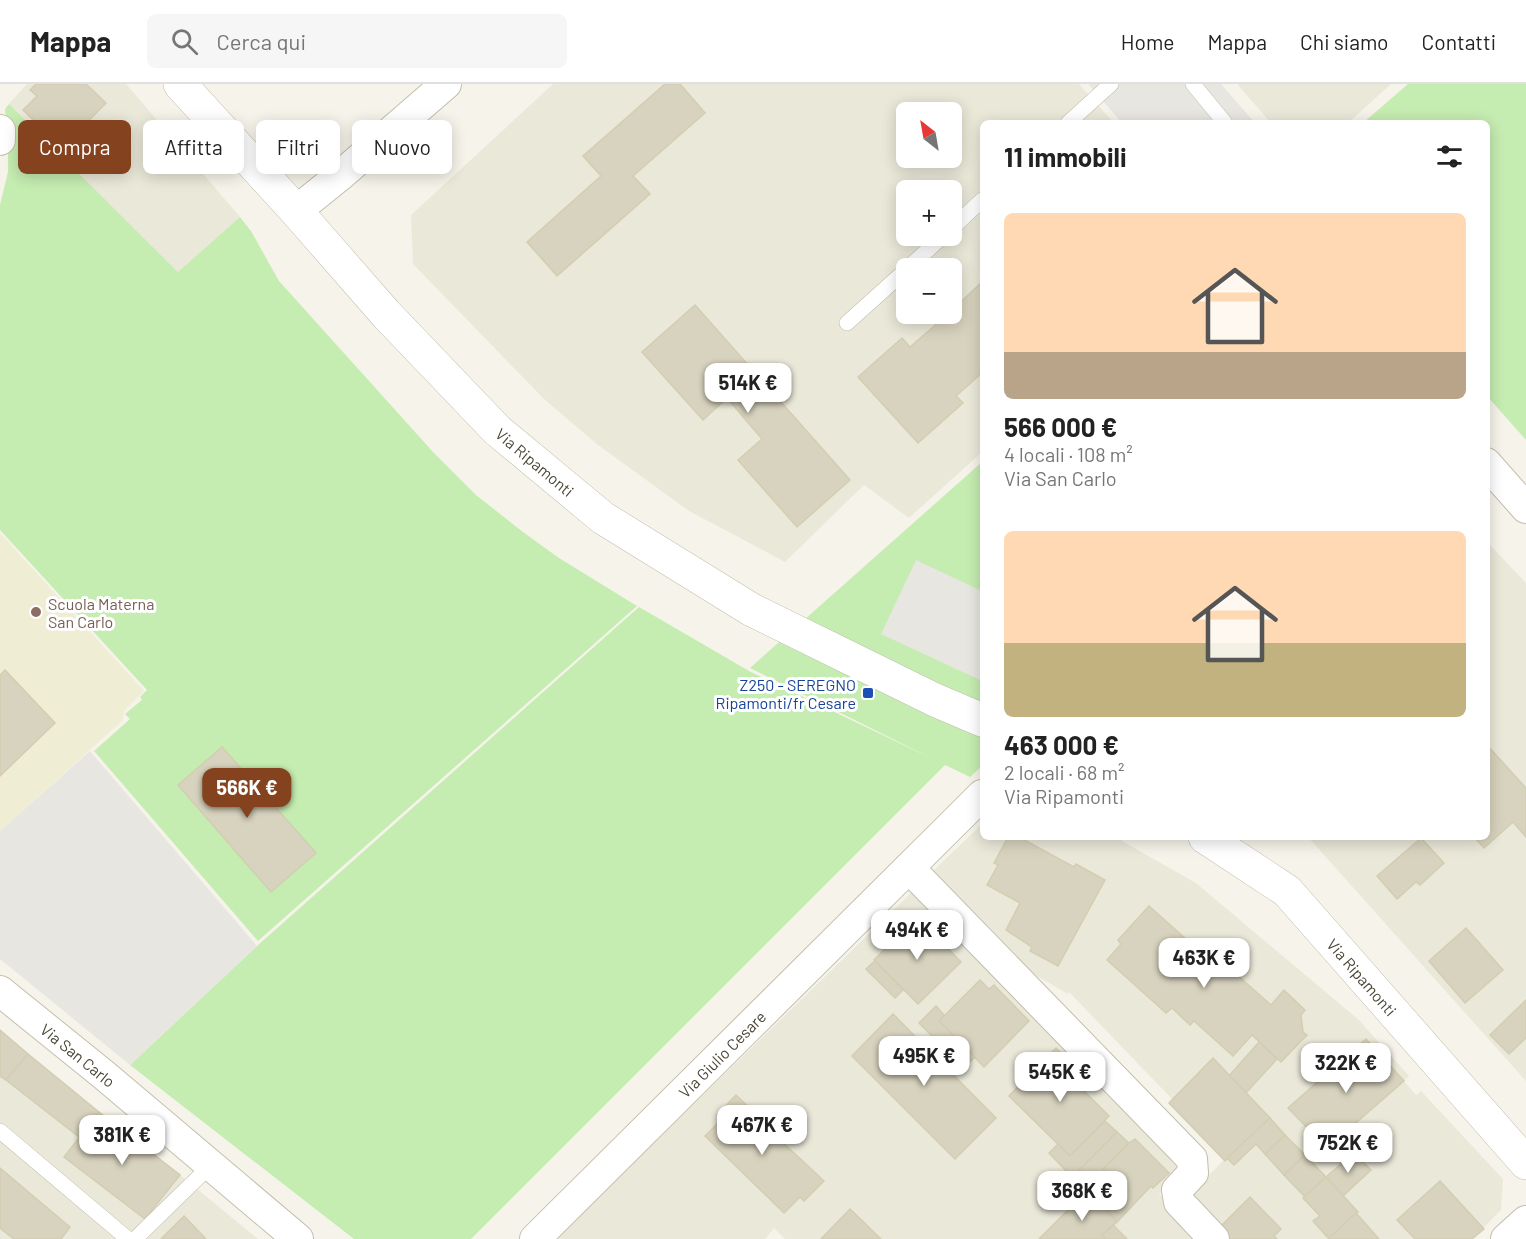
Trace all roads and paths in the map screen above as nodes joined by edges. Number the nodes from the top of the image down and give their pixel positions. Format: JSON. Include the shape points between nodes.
{"nodes":[{"id":1,"x":180,"y":84,"type":"edge"},
{"id":2,"x":446,"y":84,"type":"edge"},
{"id":3,"x":1111,"y":84,"type":"edge"},
{"id":4,"x":1193,"y":84,"type":"edge"},
{"id":5,"x":1071,"y":120,"type":"edge"},
{"id":6,"x":1223,"y":120,"type":"edge"},
{"id":7,"x":0,"y":130,"type":"edge"},
{"id":8,"x":0,"y":140,"type":"edge"},
{"id":9,"x":980,"y":202,"type":"edge"},
{"id":10,"x":296,"y":211,"type":"junction"},
{"id":11,"x":962,"y":218,"type":"edge"},
{"id":12,"x":932,"y":246,"type":"edge"},
{"id":13,"x":919,"y":258,"type":"edge"},
{"id":14,"x":896,"y":279,"type":"edge"},
{"id":15,"x":847,"y":323,"type":"dead end"},
{"id":16,"x":1490,"y":468,"type":"edge"},
{"id":17,"x":1526,"y":508,"type":"edge"},
{"id":18,"x":980,"y":719,"type":"edge"},
{"id":19,"x":980,"y":797,"type":"edge"},
{"id":20,"x":1210,"y":840,"type":"edge"},
{"id":21,"x":909,"y":868,"type":"junction"},
{"id":22,"x":0,"y":991,"type":"edge"},
{"id":23,"x":0,"y":1131,"type":"edge"},
{"id":24,"x":1526,"y":1163,"type":"edge"},
{"id":25,"x":211,"y":1165,"type":"junction"},
{"id":26,"x":1526,"y":1221,"type":"edge"},
{"id":27,"x":128,"y":1239,"type":"edge"},
{"id":28,"x":135,"y":1239,"type":"edge"},
{"id":29,"x":298,"y":1239,"type":"edge"},
{"id":30,"x":534,"y":1239,"type":"edge"},
{"id":31,"x":1214,"y":1239,"type":"edge"},
{"id":32,"x":1506,"y":1239,"type":"edge"}],
"edges":[{"from":1,"to":10,"type":"street","name":"Via Ripamonti"},
{"from":2,"to":10,"type":"street"},
{"from":3,"to":5,"type":"lane"},
{"from":4,"to":6,"type":"lane"},
{"from":7,"to":8,"type":"street"},
{"from":9,"to":11,"type":"lane"},
{"from":10,"to":18,"type":"street","name":"Via Ripamonti","via":[[386,314],[497,430],[603,518],[752,610]]},
{"from":12,"to":13,"type":"lane"},
{"from":14,"to":15,"type":"lane"},
{"from":16,"to":17,"type":"street"},
{"from":19,"to":21,"type":"street","name":"Via Giulio Cesare"},
{"from":20,"to":24,"type":"street","name":"Via Ripamonti","via":[[1287,891]]},
{"from":21,"to":30,"type":"street","name":"Via Giulio Cesare"},
{"from":21,"to":31,"type":"street","via":[[1192,1159],[1193,1173],[1177,1190],[1179,1202]]},
{"from":22,"to":25,"type":"street","name":"Via San Carlo"},
{"from":23,"to":27,"type":"lane"},
{"from":25,"to":28,"type":"lane"},
{"from":25,"to":29,"type":"street","name":"Via San Carlo"},
{"from":26,"to":32,"type":"street"}]}
